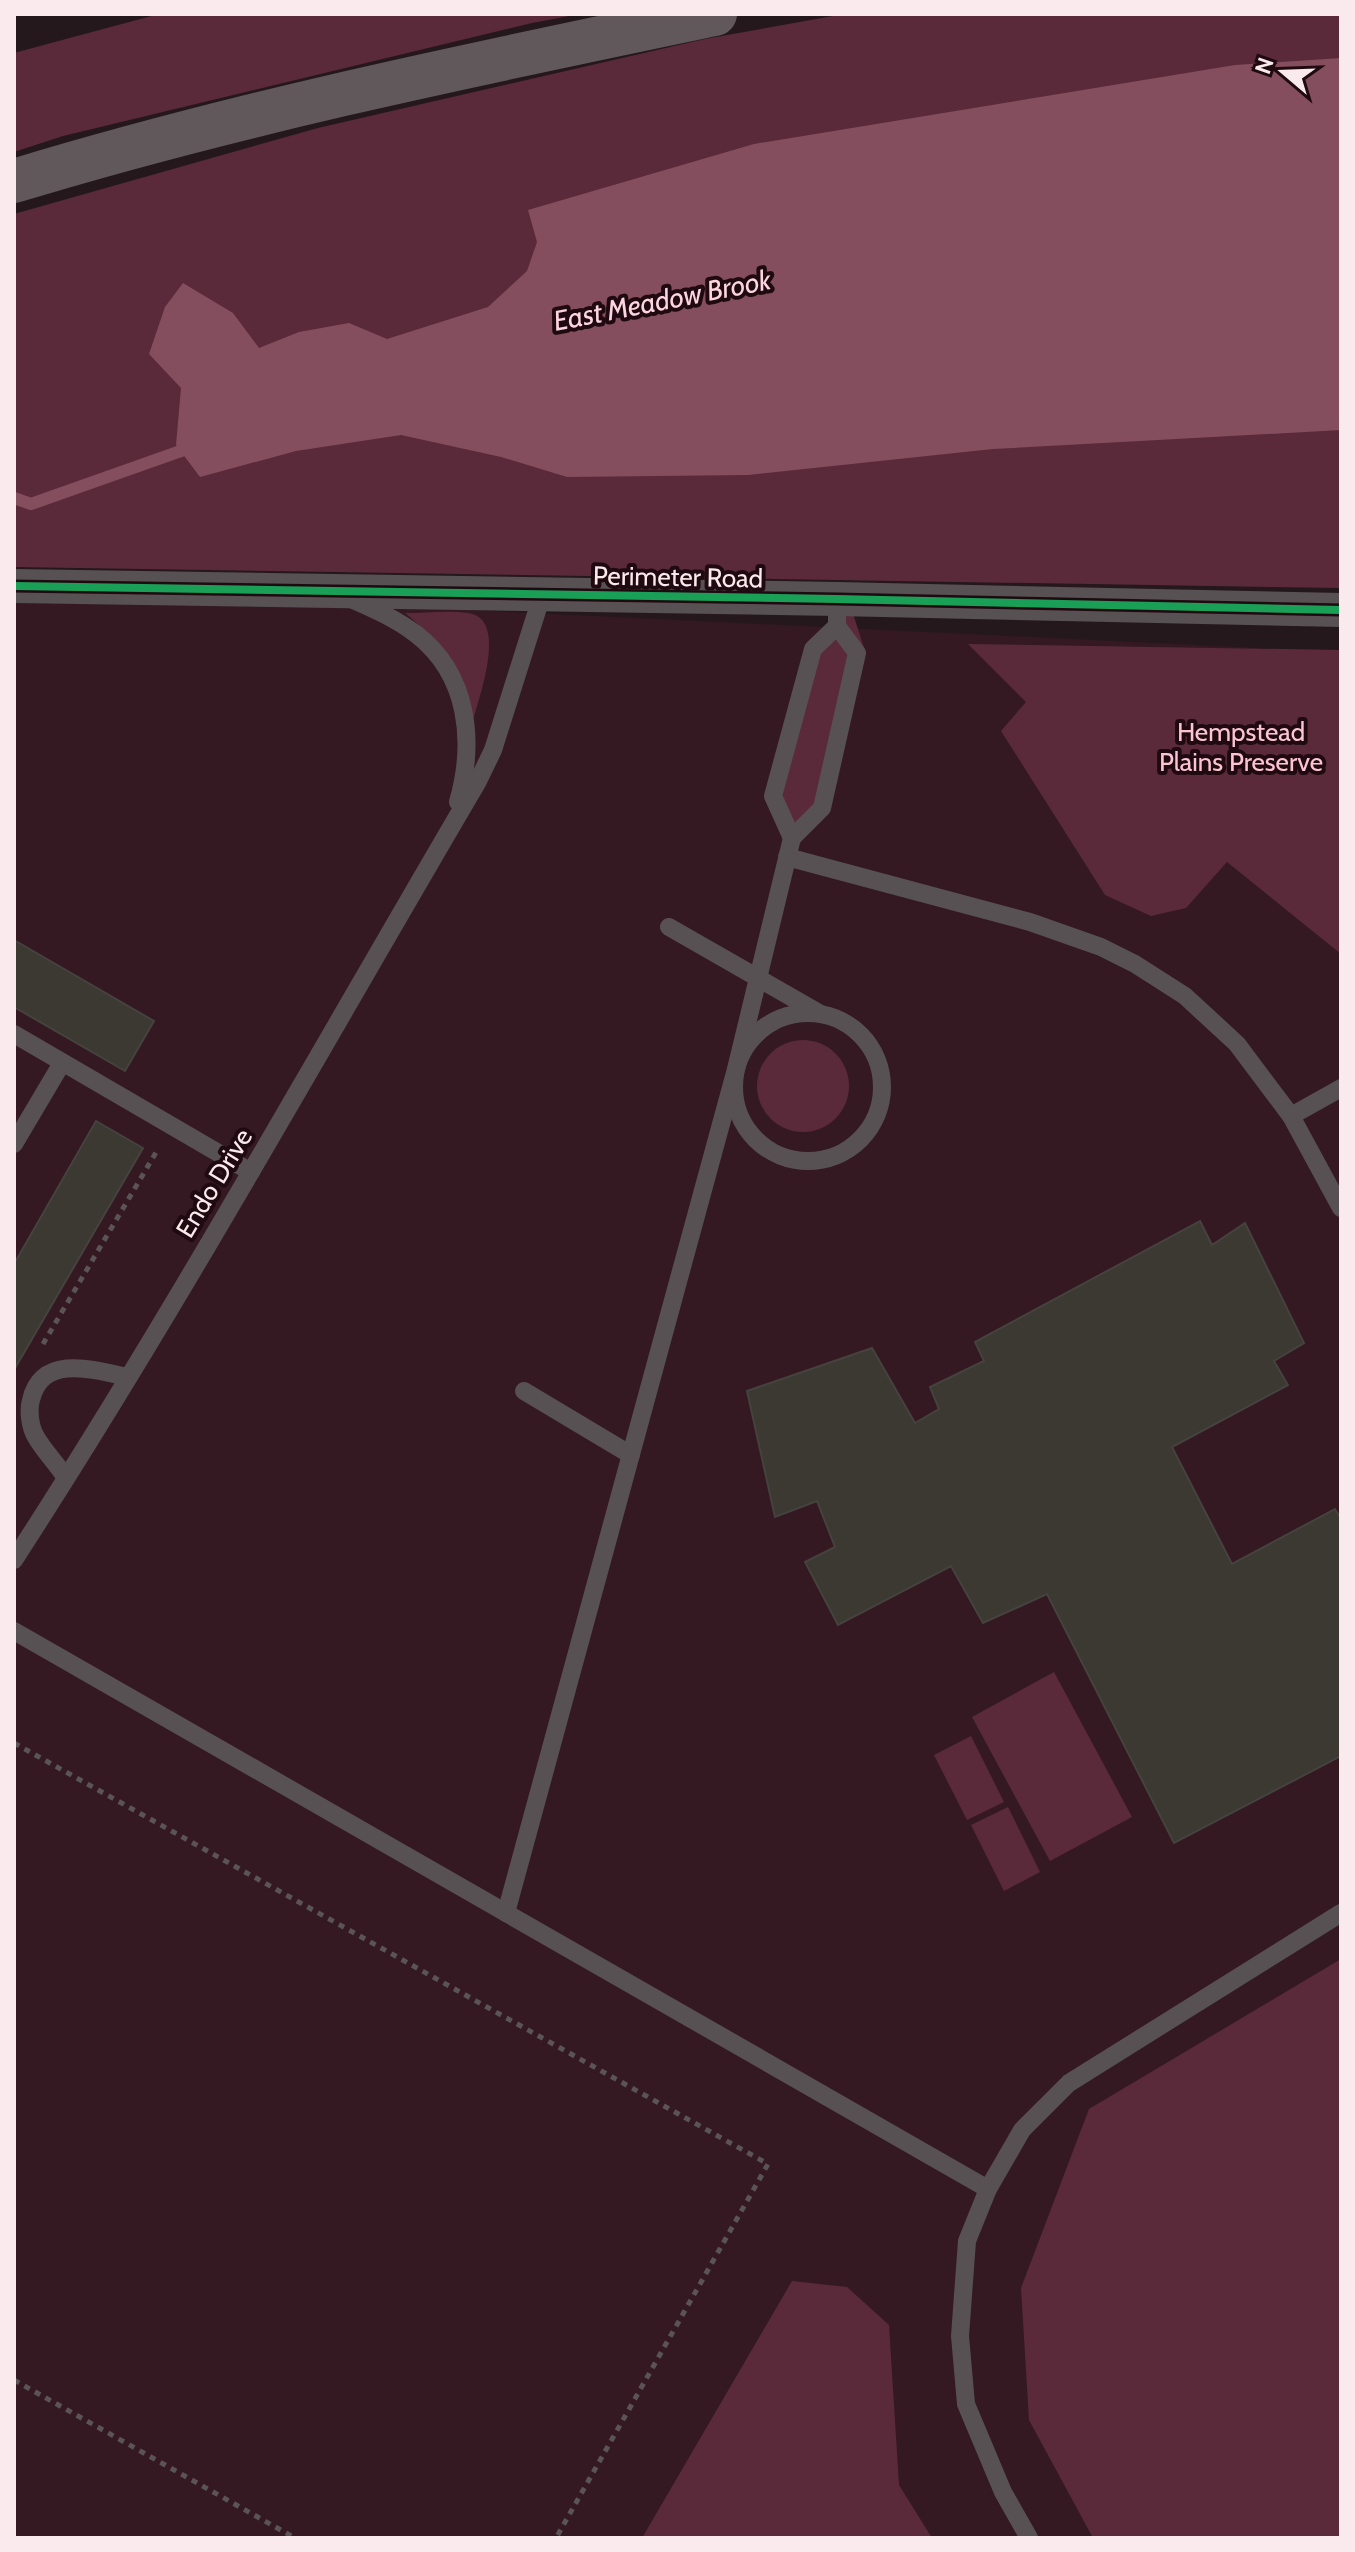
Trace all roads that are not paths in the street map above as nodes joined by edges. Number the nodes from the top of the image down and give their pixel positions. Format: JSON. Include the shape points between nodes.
{"nodes":[{"id":1,"x":715,"y":14,"type":"edge"},
{"id":2,"x":14,"y":181,"type":"edge"},
{"id":3,"x":14,"y":586,"type":"edge"},
{"id":4,"x":336,"y":592,"type":"junction"},
{"id":5,"x":542,"y":595,"type":"junction"},
{"id":6,"x":1341,"y":610,"type":"edge"},
{"id":7,"x":837,"y":613,"type":"junction"},
{"id":8,"x":451,"y":828,"type":"junction"},
{"id":9,"x":792,"y":838,"type":"junction"},
{"id":10,"x":787,"y":857,"type":"junction"},
{"id":11,"x":669,"y":927,"type":"dead end"},
{"id":12,"x":760,"y":978,"type":"junction"},
{"id":13,"x":822,"y":1014,"type":"junction"},
{"id":14,"x":14,"y":1034,"type":"edge"},
{"id":15,"x":62,"y":1063,"type":"junction"},
{"id":16,"x":736,"y":1069,"type":"junction"},
{"id":17,"x":1341,"y":1088,"type":"edge"},
{"id":18,"x":1291,"y":1116,"type":"junction"},
{"id":19,"x":14,"y":1144,"type":"edge"},
{"id":20,"x":251,"y":1172,"type":"junction"},
{"id":21,"x":1341,"y":1208,"type":"edge"},
{"id":22,"x":127,"y":1377,"type":"junction"},
{"id":23,"x":524,"y":1391,"type":"dead end"},
{"id":24,"x":631,"y":1455,"type":"junction"},
{"id":25,"x":66,"y":1478,"type":"junction"},
{"id":26,"x":14,"y":1560,"type":"edge"},
{"id":27,"x":14,"y":1631,"type":"edge"},
{"id":28,"x":506,"y":1913,"type":"junction"},
{"id":29,"x":1341,"y":1913,"type":"edge"},
{"id":30,"x":988,"y":2189,"type":"junction"},
{"id":31,"x":1029,"y":2538,"type":"edge"}],
"edges":[{"from":1,"to":2,"type":"highway","via":[[276,111]]},
{"from":3,"to":4,"type":"street","name":"Perimeter Road"},
{"from":4,"to":5,"type":"street","name":"Perimeter Road"},
{"from":4,"to":8,"type":"lane","name":"Endo Drive","via":[[418,636],[440,658],[454,684],[468,741]]},
{"from":5,"to":7,"type":"street","name":"Perimeter Road"},
{"from":5,"to":8,"type":"lane","name":"Endo Drive","via":[[493,750]]},
{"from":6,"to":7,"type":"street","name":"Perimeter Road"},
{"from":7,"to":9,"type":"lane","via":[[813,649],[773,796]]},
{"from":7,"to":9,"type":"lane","via":[[857,653],[822,808]]},
{"from":8,"to":20,"type":"lane","name":"Endo Drive"},
{"from":9,"to":10,"type":"lane"},
{"from":10,"to":12,"type":"lane"},
{"from":10,"to":18,"type":"lane","via":[[1030,922],[1135,964],[1185,996],[1237,1044]]},
{"from":11,"to":12,"type":"lane"},
{"from":12,"to":13,"type":"lane"},
{"from":12,"to":16,"type":"lane"},
{"from":13,"to":16,"type":"lane","via":[[785,1016],[762,1028],[745,1047]]},
{"from":13,"to":16,"type":"lane","via":[[856,1030],[872,1049],[881,1072],[882,1098],[874,1122],[858,1143],[813,1162],[766,1150],[738,1115],[733,1093]]},
{"from":14,"to":15,"type":"lane"},
{"from":15,"to":19,"type":"lane"},
{"from":15,"to":20,"type":"lane"},
{"from":16,"to":24,"type":"lane"},
{"from":17,"to":18,"type":"lane"},
{"from":18,"to":21,"type":"lane"},
{"from":20,"to":22,"type":"lane","name":"Endo Drive"},
{"from":22,"to":25,"type":"lane","name":"Endo Drive"},
{"from":22,"to":25,"type":"lane","via":[[86,1368],[53,1370],[34,1386],[29,1408],[34,1434]]},
{"from":23,"to":24,"type":"lane"},
{"from":24,"to":28,"type":"lane"},
{"from":25,"to":26,"type":"lane","name":"Endo Drive"},
{"from":27,"to":28,"type":"lane"},
{"from":28,"to":30,"type":"lane"},
{"from":29,"to":30,"type":"lane","via":[[1069,2083],[1022,2130]]},
{"from":30,"to":31,"type":"lane","via":[[967,2241],[960,2336],[966,2404]]}]}
